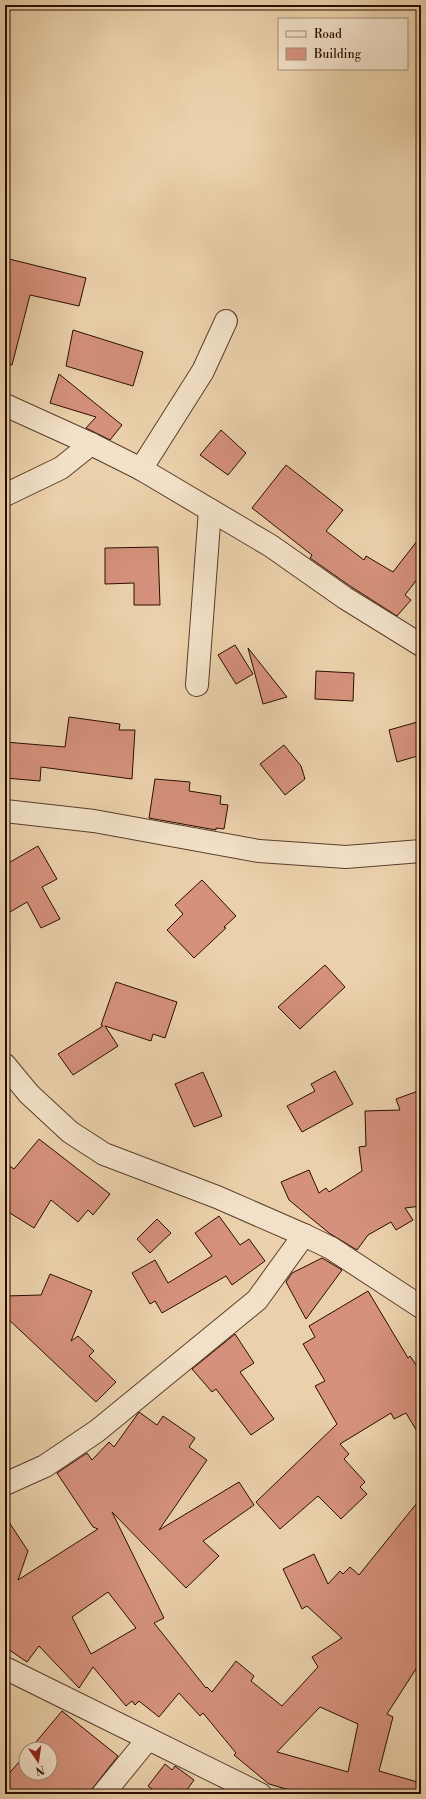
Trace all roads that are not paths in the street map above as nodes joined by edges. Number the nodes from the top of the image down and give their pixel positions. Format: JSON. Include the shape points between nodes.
{"nodes":[{"id":1,"x":226,"y":321,"type":"dead end"},
{"id":2,"x":5,"y":405,"type":"edge"},
{"id":3,"x":90,"y":444,"type":"junction"},
{"id":4,"x":140,"y":469,"type":"junction"},
{"id":5,"x":5,"y":495,"type":"edge"},
{"id":6,"x":210,"y":510,"type":"junction"},
{"id":7,"x":421,"y":645,"type":"edge"},
{"id":8,"x":197,"y":685,"type":"dead end"},
{"id":9,"x":5,"y":811,"type":"edge"},
{"id":10,"x":421,"y":851,"type":"edge"},
{"id":11,"x":5,"y":1065,"type":"edge"},
{"id":12,"x":304,"y":1235,"type":"junction"},
{"id":13,"x":421,"y":1307,"type":"edge"},
{"id":14,"x":5,"y":1484,"type":"edge"},
{"id":15,"x":5,"y":1668,"type":"edge"},
{"id":16,"x":148,"y":1739,"type":"junction"},
{"id":17,"x":103,"y":1794,"type":"edge"},
{"id":18,"x":260,"y":1794,"type":"edge"}],
"edges":[{"from":1,"to":4,"type":"street","via":[[203,371]]},
{"from":2,"to":3,"type":"street"},
{"from":3,"to":4,"type":"street"},
{"from":3,"to":5,"type":"street","via":[[61,468]]},
{"from":4,"to":6,"type":"street"},
{"from":6,"to":7,"type":"street","via":[[271,546],[345,598]]},
{"from":6,"to":8,"type":"street"},
{"from":9,"to":10,"type":"street","via":[[94,821],[258,851],[346,857]]},
{"from":11,"to":12,"type":"street","via":[[29,1094],[70,1132],[104,1154],[217,1197]]},
{"from":12,"to":13,"type":"street","via":[[331,1248]]},
{"from":12,"to":14,"type":"street","via":[[257,1300],[97,1431],[45,1466]]},
{"from":15,"to":16,"type":"street"},
{"from":16,"to":17,"type":"street"},
{"from":16,"to":18,"type":"street"}]}
